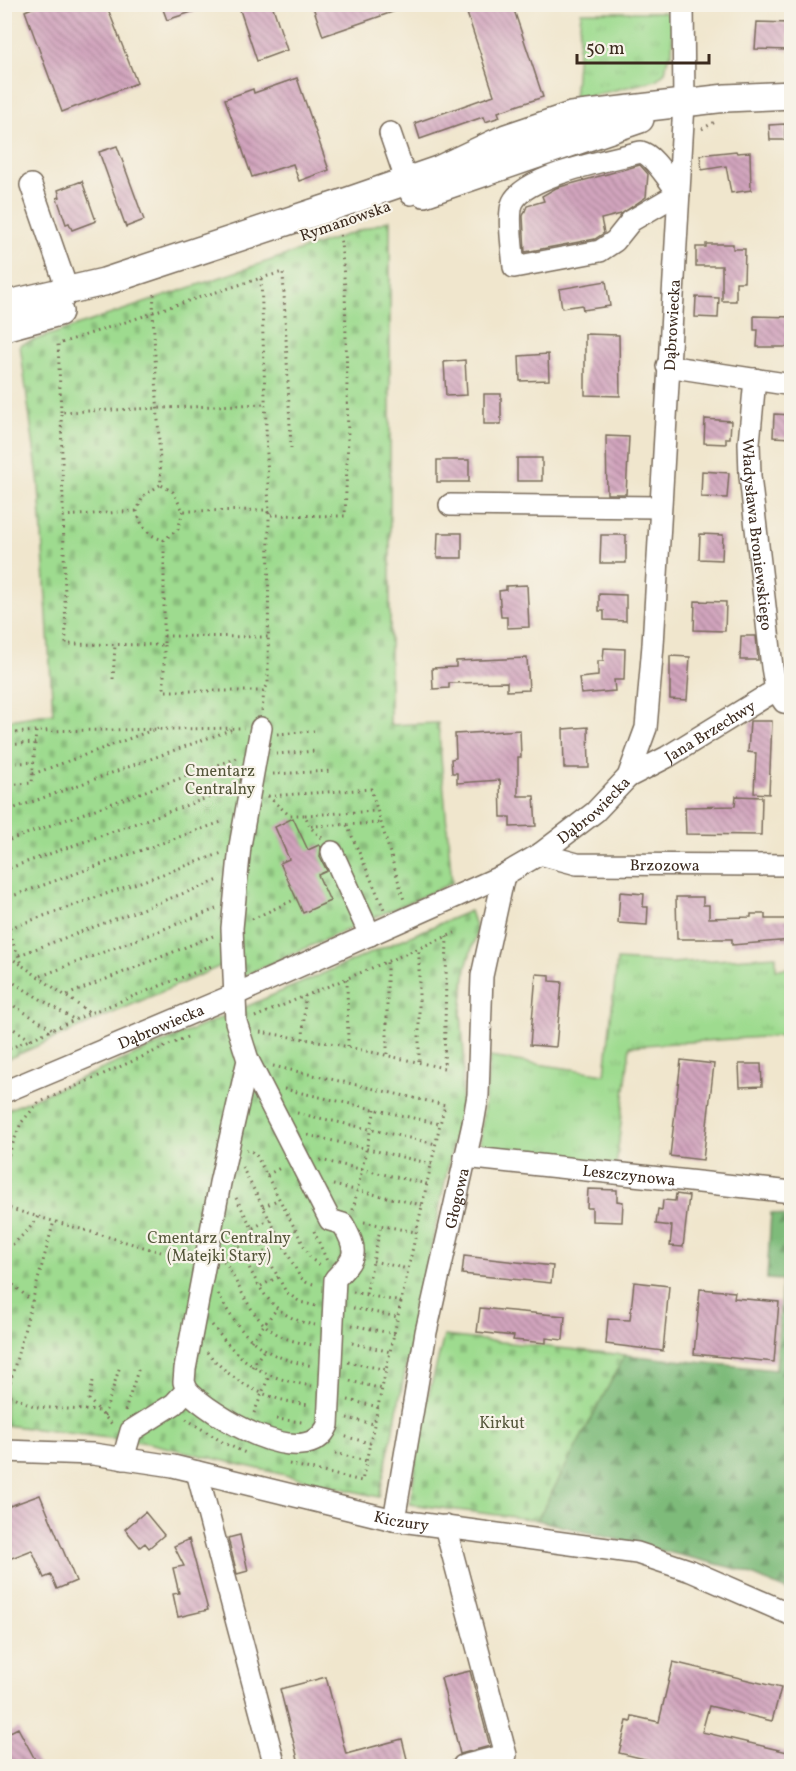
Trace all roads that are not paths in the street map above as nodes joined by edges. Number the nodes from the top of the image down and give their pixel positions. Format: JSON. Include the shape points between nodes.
{"nodes":[{"id":1,"x":683,"y":4,"type":"edge"},
{"id":2,"x":792,"y":95,"type":"edge"},
{"id":3,"x":684,"y":104,"type":"junction"},
{"id":4,"x":390,"y":133,"type":"dead end"},
{"id":5,"x":31,"y":185,"type":"dead end"},
{"id":6,"x":410,"y":189,"type":"junction"},
{"id":7,"x":679,"y":193,"type":"junction"},
{"id":8,"x":68,"y":292,"type":"junction"},
{"id":9,"x":4,"y":306,"type":"edge"},
{"id":10,"x":43,"y":316,"type":"junction"},
{"id":11,"x":4,"y":327,"type":"edge"},
{"id":12,"x":667,"y":366,"type":"junction"},
{"id":13,"x":755,"y":379,"type":"junction"},
{"id":14,"x":792,"y":385,"type":"edge"},
{"id":15,"x":450,"y":505,"type":"dead end"},
{"id":16,"x":660,"y":507,"type":"junction"},
{"id":17,"x":786,"y":691,"type":"edge"},
{"id":18,"x":256,"y":770,"type":"road end"},
{"id":19,"x":628,"y":777,"type":"junction"},
{"id":20,"x":332,"y":852,"type":"road end"},
{"id":21,"x":540,"y":854,"type":"junction"},
{"id":22,"x":792,"y":865,"type":"edge"},
{"id":23,"x":504,"y":875,"type":"junction"},
{"id":24,"x":370,"y":935,"type":"junction"},
{"id":25,"x":234,"y":995,"type":"junction"},
{"id":26,"x":248,"y":1060,"type":"junction"},
{"id":27,"x":4,"y":1092,"type":"edge"},
{"id":28,"x":465,"y":1157,"type":"junction"},
{"id":29,"x":792,"y":1192,"type":"edge"},
{"id":30,"x":187,"y":1390,"type":"junction"},
{"id":31,"x":4,"y":1451,"type":"edge"},
{"id":32,"x":123,"y":1459,"type":"junction"},
{"id":33,"x":197,"y":1472,"type":"junction"},
{"id":34,"x":394,"y":1520,"type":"junction"},
{"id":35,"x":445,"y":1526,"type":"junction"},
{"id":36,"x":792,"y":1615,"type":"edge"},
{"id":37,"x":274,"y":1767,"type":"edge"},
{"id":38,"x":463,"y":1767,"type":"edge"}],
"edges":[{"from":1,"to":3,"type":"street","name":"Dąbrowiecka"},
{"from":2,"to":3,"type":"main road","name":"Rymanowska"},
{"from":3,"to":6,"type":"main road","name":"Rymanowska","via":[[571,116],[506,138]]},
{"from":3,"to":7,"type":"street","name":"Dąbrowiecka"},
{"from":4,"to":6,"type":"street"},
{"from":5,"to":8,"type":"street"},
{"from":6,"to":8,"type":"main road","name":"Rymanowska"},
{"from":6,"to":10,"type":"main road","name":"Rymanowska","via":[[173,277]]},
{"from":7,"to":7,"type":"street","via":[[631,221],[615,241],[600,251],[514,267],[513,202],[552,176],[641,152],[652,156]]},
{"from":7,"to":12,"type":"street","name":"Dąbrowiecka"},
{"from":8,"to":9,"type":"main road","name":"Rymanowska"},
{"from":8,"to":10,"type":"street"},
{"from":10,"to":11,"type":"main road","name":"Rymanowska"},
{"from":12,"to":13,"type":"street"},
{"from":12,"to":16,"type":"street","name":"Dąbrowiecka"},
{"from":13,"to":14,"type":"street"},
{"from":13,"to":17,"type":"street","name":"Władysława Broniewskiego","via":[[750,476]]},
{"from":15,"to":16,"type":"street"},
{"from":16,"to":19,"type":"street","name":"Dąbrowiecka","via":[[646,728]]},
{"from":17,"to":19,"type":"street","name":"Jana Brzechwy"},
{"from":18,"to":25,"type":"street","via":[[237,873],[232,928]]},
{"from":19,"to":21,"type":"street","name":"Dąbrowiecka","via":[[595,812]]},
{"from":20,"to":24,"type":"street"},
{"from":21,"to":22,"type":"street","name":"Brzozowa","via":[[577,864]]},
{"from":21,"to":23,"type":"street","name":"Dąbrowiecka"},
{"from":23,"to":24,"type":"street","name":"Dąbrowiecka"},
{"from":23,"to":28,"type":"street","name":"Głogowa","via":[[482,976],[478,1095]]},
{"from":24,"to":25,"type":"street","name":"Dąbrowiecka"},
{"from":25,"to":26,"type":"street","via":[[237,1027]]},
{"from":25,"to":27,"type":"street","name":"Dąbrowiecka"},
{"from":26,"to":30,"type":"street","via":[[189,1347],[184,1382]]},
{"from":26,"to":30,"type":"street","via":[[330,1220],[347,1221],[353,1257],[335,1279],[330,1363],[314,1440],[298,1443],[250,1422],[208,1411]]},
{"from":28,"to":29,"type":"street","name":"Leszczynowa"},
{"from":28,"to":34,"type":"street","name":"Głogowa","via":[[426,1332]]},
{"from":30,"to":32,"type":"street","via":[[174,1404],[126,1430]]},
{"from":31,"to":32,"type":"street","name":"Kiczury"},
{"from":32,"to":33,"type":"street","name":"Kiczury"},
{"from":33,"to":34,"type":"street","name":"Kiczury"},
{"from":33,"to":37,"type":"street"},
{"from":34,"to":35,"type":"street","name":"Kiczury"},
{"from":35,"to":36,"type":"street","name":"Kiczury","via":[[637,1553],[691,1571]]},
{"from":35,"to":38,"type":"street","via":[[506,1755]]}]}
